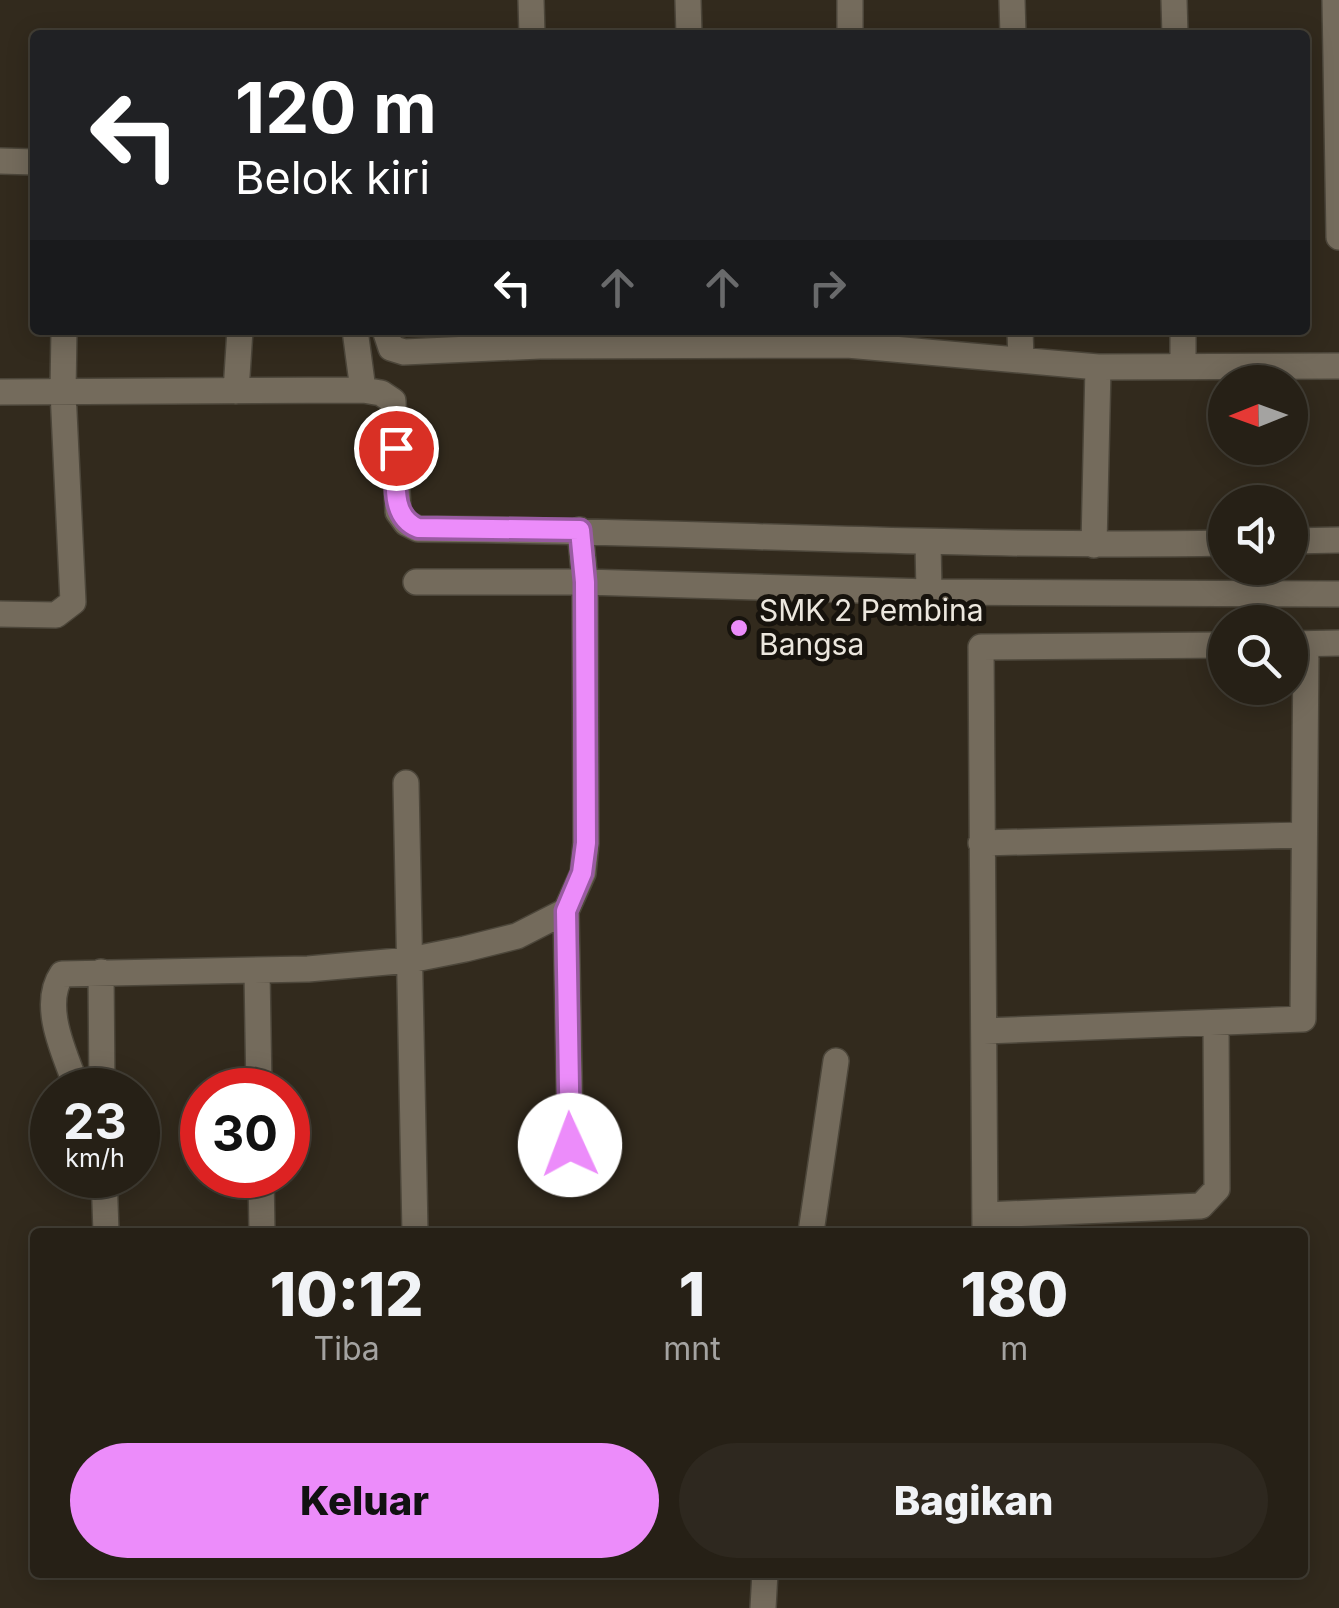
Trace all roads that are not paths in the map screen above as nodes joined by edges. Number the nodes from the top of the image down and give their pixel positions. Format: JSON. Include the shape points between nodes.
{"nodes":[{"id":1,"x":531,"y":0,"type":"edge"},
{"id":2,"x":688,"y":0,"type":"edge"},
{"id":3,"x":850,"y":0,"type":"edge"},
{"id":4,"x":1012,"y":0,"type":"edge"},
{"id":5,"x":1174,"y":0,"type":"edge"},
{"id":6,"x":1335,"y":0,"type":"edge"},
{"id":7,"x":532,"y":30,"type":"edge"},
{"id":8,"x":689,"y":30,"type":"edge"},
{"id":9,"x":850,"y":30,"type":"edge"},
{"id":10,"x":1013,"y":30,"type":"edge"},
{"id":11,"x":1175,"y":30,"type":"edge"},
{"id":12,"x":0,"y":161,"type":"edge"},
{"id":13,"x":30,"y":162,"type":"edge"},
{"id":14,"x":1339,"y":237,"type":"edge"},
{"id":15,"x":64,"y":335,"type":"edge"},
{"id":16,"x":240,"y":335,"type":"edge"},
{"id":17,"x":355,"y":335,"type":"edge"},
{"id":18,"x":387,"y":335,"type":"edge"},
{"id":19,"x":1020,"y":335,"type":"edge"},
{"id":20,"x":1182,"y":335,"type":"edge"},
{"id":21,"x":847,"y":337,"type":"edge"},
{"id":22,"x":539,"y":338,"type":"edge"},
{"id":23,"x":699,"y":338,"type":"edge"},
{"id":24,"x":1021,"y":360,"type":"junction"},
{"id":25,"x":1184,"y":366,"type":"junction"},
{"id":26,"x":1339,"y":366,"type":"edge"},
{"id":27,"x":1098,"y":367,"type":"junction"},
{"id":28,"x":363,"y":390,"type":"junction"},
{"id":29,"x":236,"y":391,"type":"junction"},
{"id":30,"x":0,"y":392,"type":"edge"},
{"id":31,"x":63,"y":392,"type":"junction"},
{"id":32,"x":580,"y":530,"type":"junction"},
{"id":33,"x":1339,"y":540,"type":"edge"},
{"id":34,"x":1308,"y":541,"type":"edge"},
{"id":35,"x":1208,"y":542,"type":"edge"},
{"id":36,"x":928,"y":543,"type":"junction"},
{"id":37,"x":1094,"y":545,"type":"junction"},
{"id":38,"x":416,"y":582,"type":"dead end"},
{"id":39,"x":585,"y":582,"type":"junction"},
{"id":40,"x":929,"y":592,"type":"junction"},
{"id":41,"x":1339,"y":594,"type":"edge"},
{"id":42,"x":0,"y":614,"type":"edge"},
{"id":43,"x":1208,"y":644,"type":"edge"},
{"id":44,"x":1308,"y":644,"type":"edge"},
{"id":45,"x":1339,"y":644,"type":"edge"},
{"id":46,"x":1300,"y":705,"type":"edge"},
{"id":47,"x":406,"y":783,"type":"dead end"},
{"id":48,"x":1303,"y":834,"type":"junction"},
{"id":49,"x":982,"y":843,"type":"junction"},
{"id":50,"x":566,"y":911,"type":"junction"},
{"id":51,"x":410,"y":960,"type":"junction"},
{"id":52,"x":101,"y":972,"type":"junction"},
{"id":53,"x":257,"y":972,"type":"junction"},
{"id":54,"x":1216,"y":1023,"type":"junction"},
{"id":55,"x":984,"y":1031,"type":"junction"},
{"id":56,"x":836,"y":1061,"type":"dead end"},
{"id":57,"x":70,"y":1068,"type":"edge"},
{"id":58,"x":102,"y":1068,"type":"edge"},
{"id":59,"x":259,"y":1068,"type":"edge"},
{"id":60,"x":571,"y":1179,"type":"dead end"},
{"id":61,"x":105,"y":1198,"type":"edge"},
{"id":62,"x":261,"y":1198,"type":"edge"},
{"id":63,"x":985,"y":1224,"type":"edge"},
{"id":64,"x":106,"y":1228,"type":"edge"},
{"id":65,"x":262,"y":1228,"type":"edge"},
{"id":66,"x":414,"y":1228,"type":"edge"},
{"id":67,"x":812,"y":1228,"type":"edge"},
{"id":68,"x":766,"y":1578,"type":"edge"},
{"id":69,"x":763,"y":1608,"type":"edge"}],
"edges":[{"from":1,"to":7,"type":"street"},
{"from":2,"to":8,"type":"street"},
{"from":3,"to":9,"type":"street"},
{"from":4,"to":10,"type":"street"},
{"from":5,"to":11,"type":"street"},
{"from":6,"to":14,"type":"street"},
{"from":12,"to":13,"type":"street"},
{"from":15,"to":31,"type":"street"},
{"from":16,"to":29,"type":"street"},
{"from":17,"to":28,"type":"street"},
{"from":18,"to":22,"type":"street","via":[[392,348],[404,352]]},
{"from":19,"to":24,"type":"street"},
{"from":20,"to":25,"type":"street"},
{"from":21,"to":23,"type":"street"},
{"from":21,"to":24,"type":"street"},
{"from":22,"to":23,"type":"street"},
{"from":24,"to":27,"type":"street"},
{"from":25,"to":26,"type":"street"},
{"from":25,"to":27,"type":"street"},
{"from":27,"to":37,"type":"street"},
{"from":28,"to":29,"type":"street"},
{"from":28,"to":32,"type":"street","via":[[393,401],[398,512],[406,523]]},
{"from":29,"to":31,"type":"street"},
{"from":30,"to":31,"type":"street"},
{"from":31,"to":42,"type":"street","via":[[73,602],[56,614]]},
{"from":32,"to":36,"type":"street"},
{"from":32,"to":39,"type":"street"},
{"from":33,"to":34,"type":"street"},
{"from":35,"to":37,"type":"street"},
{"from":36,"to":37,"type":"street"},
{"from":36,"to":40,"type":"street"},
{"from":38,"to":39,"type":"street"},
{"from":39,"to":40,"type":"street"},
{"from":39,"to":50,"type":"street","via":[[586,843]]},
{"from":40,"to":41,"type":"street"},
{"from":43,"to":49,"type":"street","via":[[982,647]]},
{"from":44,"to":45,"type":"street"},
{"from":46,"to":48,"type":"street"},
{"from":47,"to":51,"type":"street"},
{"from":48,"to":49,"type":"street"},
{"from":48,"to":54,"type":"street","via":[[1303,1019]]},
{"from":49,"to":55,"type":"street"},
{"from":50,"to":51,"type":"street","via":[[517,936]]},
{"from":50,"to":60,"type":"street"},
{"from":51,"to":53,"type":"street"},
{"from":51,"to":66,"type":"street"},
{"from":52,"to":53,"type":"street"},
{"from":52,"to":57,"type":"street","via":[[62,974],[54,986],[58,1035]]},
{"from":52,"to":58,"type":"street"},
{"from":53,"to":59,"type":"street"},
{"from":54,"to":55,"type":"street"},
{"from":54,"to":63,"type":"street","via":[[1216,1188],[1201,1206]]},
{"from":55,"to":63,"type":"street"},
{"from":56,"to":67,"type":"street"},
{"from":61,"to":64,"type":"street"},
{"from":62,"to":65,"type":"street"},
{"from":68,"to":69,"type":"street"}]}
